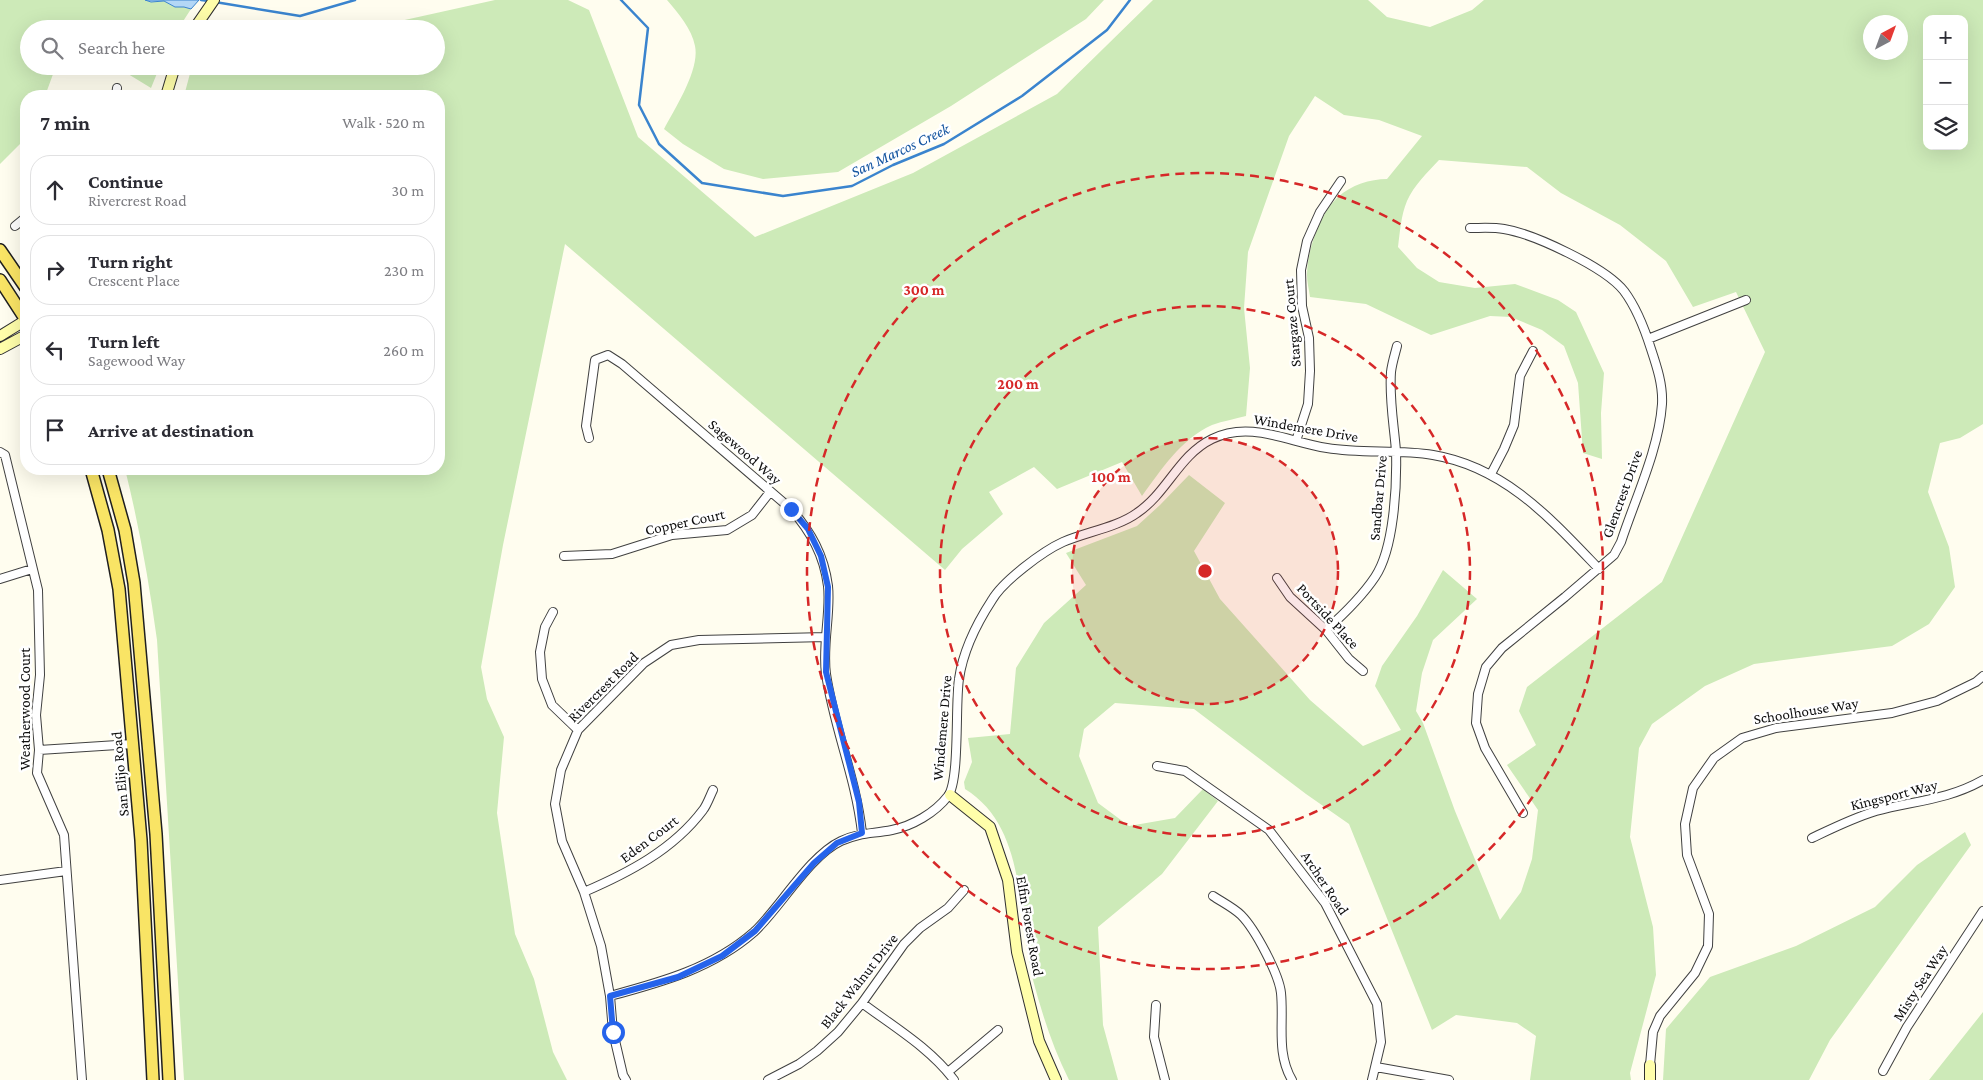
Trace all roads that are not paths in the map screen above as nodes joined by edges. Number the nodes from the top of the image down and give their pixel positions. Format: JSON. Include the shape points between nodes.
{"nodes":[{"id":1,"x":214,"y":0,"type":"edge"},
{"id":2,"x":200,"y":20,"type":"edge"},
{"id":3,"x":172,"y":75,"type":"edge"},
{"id":4,"x":168,"y":90,"type":"edge"},
{"id":5,"x":1341,"y":181,"type":"dead end"},
{"id":6,"x":20,"y":222,"type":"edge"},
{"id":7,"x":15,"y":226,"type":"dead end"},
{"id":8,"x":1470,"y":228,"type":"dead end"},
{"id":9,"x":0,"y":250,"type":"edge"},
{"id":10,"x":20,"y":279,"type":"edge"},
{"id":11,"x":0,"y":280,"type":"edge"},
{"id":12,"x":1746,"y":300,"type":"dead end"},
{"id":13,"x":20,"y":311,"type":"edge"},
{"id":14,"x":20,"y":324,"type":"edge"},
{"id":15,"x":0,"y":336,"type":"edge"},
{"id":16,"x":20,"y":338,"type":"edge"},
{"id":17,"x":1648,"y":339,"type":"junction"},
{"id":18,"x":1397,"y":346,"type":"dead end"},
{"id":19,"x":0,"y":349,"type":"edge"},
{"id":20,"x":1533,"y":351,"type":"dead end"},
{"id":21,"x":589,"y":438,"type":"dead end"},
{"id":22,"x":1296,"y":441,"type":"junction"},
{"id":23,"x":1396,"y":453,"type":"junction"},
{"id":24,"x":3,"y":454,"type":"edge"},
{"id":25,"x":1491,"y":474,"type":"junction"},
{"id":26,"x":94,"y":475,"type":"edge"},
{"id":27,"x":110,"y":475,"type":"edge"},
{"id":28,"x":770,"y":492,"type":"junction"},
{"id":29,"x":564,"y":556,"type":"dead end"},
{"id":30,"x":32,"y":568,"type":"junction"},
{"id":31,"x":1599,"y":569,"type":"junction"},
{"id":32,"x":1277,"y":578,"type":"dead end"},
{"id":33,"x":0,"y":579,"type":"edge"},
{"id":34,"x":553,"y":612,"type":"dead end"},
{"id":35,"x":1326,"y":630,"type":"junction"},
{"id":36,"x":826,"y":637,"type":"junction"},
{"id":37,"x":1363,"y":670,"type":"dead end"},
{"id":38,"x":1983,"y":676,"type":"edge"},
{"id":39,"x":578,"y":730,"type":"junction"},
{"id":40,"x":132,"y":744,"type":"junction"},
{"id":41,"x":39,"y":750,"type":"junction"},
{"id":42,"x":1156,"y":766,"type":"dead end"},
{"id":43,"x":1983,"y":780,"type":"edge"},
{"id":44,"x":713,"y":790,"type":"dead end"},
{"id":45,"x":950,"y":795,"type":"junction"},
{"id":46,"x":1523,"y":813,"type":"dead end"},
{"id":47,"x":862,"y":833,"type":"junction"},
{"id":48,"x":1812,"y":838,"type":"dead end"},
{"id":49,"x":66,"y":871,"type":"junction"},
{"id":50,"x":0,"y":880,"type":"edge"},
{"id":51,"x":964,"y":890,"type":"dead end"},
{"id":52,"x":584,"y":892,"type":"junction"},
{"id":53,"x":1212,"y":896,"type":"dead end"},
{"id":54,"x":1983,"y":911,"type":"edge"},
{"id":55,"x":610,"y":996,"type":"junction"},
{"id":56,"x":862,"y":1003,"type":"junction"},
{"id":57,"x":1156,"y":1005,"type":"dead end"},
{"id":58,"x":998,"y":1030,"type":"dead end"},
{"id":59,"x":1650,"y":1065,"type":"joint"},
{"id":60,"x":1376,"y":1067,"type":"junction"},
{"id":61,"x":1883,"y":1071,"type":"dead end"},
{"id":62,"x":948,"y":1072,"type":"junction"},
{"id":63,"x":82,"y":1080,"type":"edge"},
{"id":64,"x":153,"y":1080,"type":"edge"},
{"id":65,"x":169,"y":1080,"type":"edge"},
{"id":66,"x":626,"y":1080,"type":"edge"},
{"id":67,"x":772,"y":1080,"type":"edge"},
{"id":68,"x":954,"y":1080,"type":"edge"},
{"id":69,"x":1056,"y":1080,"type":"edge"},
{"id":70,"x":1165,"y":1080,"type":"edge"},
{"id":71,"x":1292,"y":1080,"type":"edge"},
{"id":72,"x":1372,"y":1080,"type":"edge"},
{"id":73,"x":1449,"y":1080,"type":"edge"},
{"id":74,"x":1650,"y":1080,"type":"edge"}],
"edges":[{"from":1,"to":2,"type":"street"},
{"from":3,"to":4,"type":"street"},
{"from":5,"to":22,"type":"street","name":"Stargaze Court","via":[[1320,212],[1307,241],[1301,270],[1310,371],[1308,404]]},
{"from":6,"to":7,"type":"street"},
{"from":8,"to":17,"type":"street","name":"Glencrest Drive","via":[[1503,228],[1533,236],[1603,271],[1624,291]]},
{"from":9,"to":10,"type":"main road"},
{"from":11,"to":13,"type":"main road"},
{"from":12,"to":17,"type":"street"},
{"from":14,"to":15,"type":"street"},
{"from":16,"to":19,"type":"street"},
{"from":17,"to":31,"type":"street","name":"Glencrest Drive","via":[[1660,376],[1659,432],[1621,542],[1614,555]]},
{"from":18,"to":23,"type":"street","name":"Sandbar Drive","via":[[1391,370]]},
{"from":20,"to":25,"type":"street","via":[[1520,376],[1514,425]]},
{"from":21,"to":28,"type":"street","name":"Sagewood Way","via":[[586,426],[595,360],[608,355]]},
{"from":22,"to":23,"type":"street","name":"Windemere Drive","via":[[1328,448]]},
{"from":22,"to":45,"type":"street","name":"Windemere Drive","via":[[1261,432],[1235,430],[1210,440],[1186,457],[1161,491],[1137,514],[1061,543],[1024,567],[994,596],[973,633],[959,677],[955,769]]},
{"from":23,"to":25,"type":"street","name":"Windemere Drive","via":[[1432,455],[1463,462]]},
{"from":23,"to":35,"type":"street","name":"Sandbar Drive","via":[[1388,548],[1376,576],[1356,602]]},
{"from":24,"to":30,"type":"street","name":"Weatherwood Court"},
{"from":25,"to":31,"type":"street","name":"Windemere Drive","via":[[1520,492],[1550,518]]},
{"from":26,"to":40,"type":"main road","name":"San Elijo Road","via":[[119,589]]},
{"from":27,"to":65,"type":"main road","name":"San Elijo Road","via":[[125,530],[135,593],[156,834]]},
{"from":28,"to":29,"type":"street","name":"Copper Court","via":[[752,515],[727,530],[672,536],[612,554]]},
{"from":28,"to":36,"type":"street","name":"Sagewood Way","via":[[808,529],[821,556],[828,587]]},
{"from":30,"to":33,"type":"street"},
{"from":30,"to":41,"type":"street","name":"Weatherwood Court","via":[[38,590],[40,675],[36,715]]},
{"from":31,"to":46,"type":"street","name":"Glencrest Drive","via":[[1502,648],[1486,667],[1478,694],[1476,723],[1485,748]]},
{"from":32,"to":35,"type":"street","name":"Portside Place","via":[[1290,597]]},
{"from":34,"to":39,"type":"street","via":[[544,627],[540,652],[542,679],[552,705]]},
{"from":35,"to":37,"type":"street","name":"Portside Place","via":[[1349,659]]},
{"from":36,"to":39,"type":"street","name":"Rivercrest Road","via":[[699,640],[671,645],[644,663]]},
{"from":36,"to":47,"type":"street","name":"Sagewood Way","via":[[826,672],[859,802]]},
{"from":38,"to":59,"type":"street","name":"Schoolhouse Way","via":[[1936,701],[1892,713],[1776,728],[1742,738],[1714,758],[1693,788],[1684,824],[1687,855],[1709,914],[1708,946],[1695,973],[1660,1016],[1653,1032]]},
{"from":39,"to":52,"type":"street","name":"Rivercrest Road","via":[[561,770],[555,804],[562,841]]},
{"from":40,"to":41,"type":"street"},
{"from":40,"to":64,"type":"main road","name":"San Elijo Road","via":[[141,840]]},
{"from":41,"to":49,"type":"street","name":"Weatherwood Court","via":[[37,773],[64,835]]},
{"from":42,"to":60,"type":"street","name":"Archer Road","via":[[1185,771],[1269,830],[1325,902],[1378,1004],[1381,1042]]},
{"from":43,"to":48,"type":"street","name":"Kingsport Way","via":[[1946,796],[1848,820]]},
{"from":44,"to":52,"type":"street","name":"Eden Court","via":[[704,809],[687,829],[660,852],[625,874]]},
{"from":45,"to":47,"type":"street","via":[[926,816],[893,830]]},
{"from":45,"to":69,"type":"street","name":"Elfin Forest Road","via":[[990,827],[1008,880],[1017,952],[1039,1040]]},
{"from":47,"to":55,"type":"street","via":[[837,843],[814,863],[755,931],[722,956],[678,977]]},
{"from":49,"to":50,"type":"street"},
{"from":49,"to":63,"type":"street","name":"Weatherwood Court"},
{"from":51,"to":56,"type":"street","name":"Black Walnut Drive","via":[[948,908],[904,944]]},
{"from":52,"to":55,"type":"street","name":"Rivercrest Road","via":[[601,946]]},
{"from":53,"to":71,"type":"street","via":[[1241,915],[1264,948],[1281,992],[1280,1040]]},
{"from":54,"to":61,"type":"street","name":"Misty Sea Way","via":[[1907,1027]]},
{"from":55,"to":66,"type":"street","name":"Rivercrest Road","via":[[613,1032]]},
{"from":56,"to":62,"type":"street","via":[[907,1035]]},
{"from":56,"to":67,"type":"street","name":"Black Walnut Drive","via":[[817,1051]]},
{"from":57,"to":70,"type":"street","via":[[1154,1037]]},
{"from":58,"to":62,"type":"street"},
{"from":59,"to":74,"type":"street","name":"Schoolhouse Way"},
{"from":60,"to":72,"type":"street","name":"Archer Road"},
{"from":60,"to":73,"type":"street"},
{"from":62,"to":68,"type":"street"}]}
